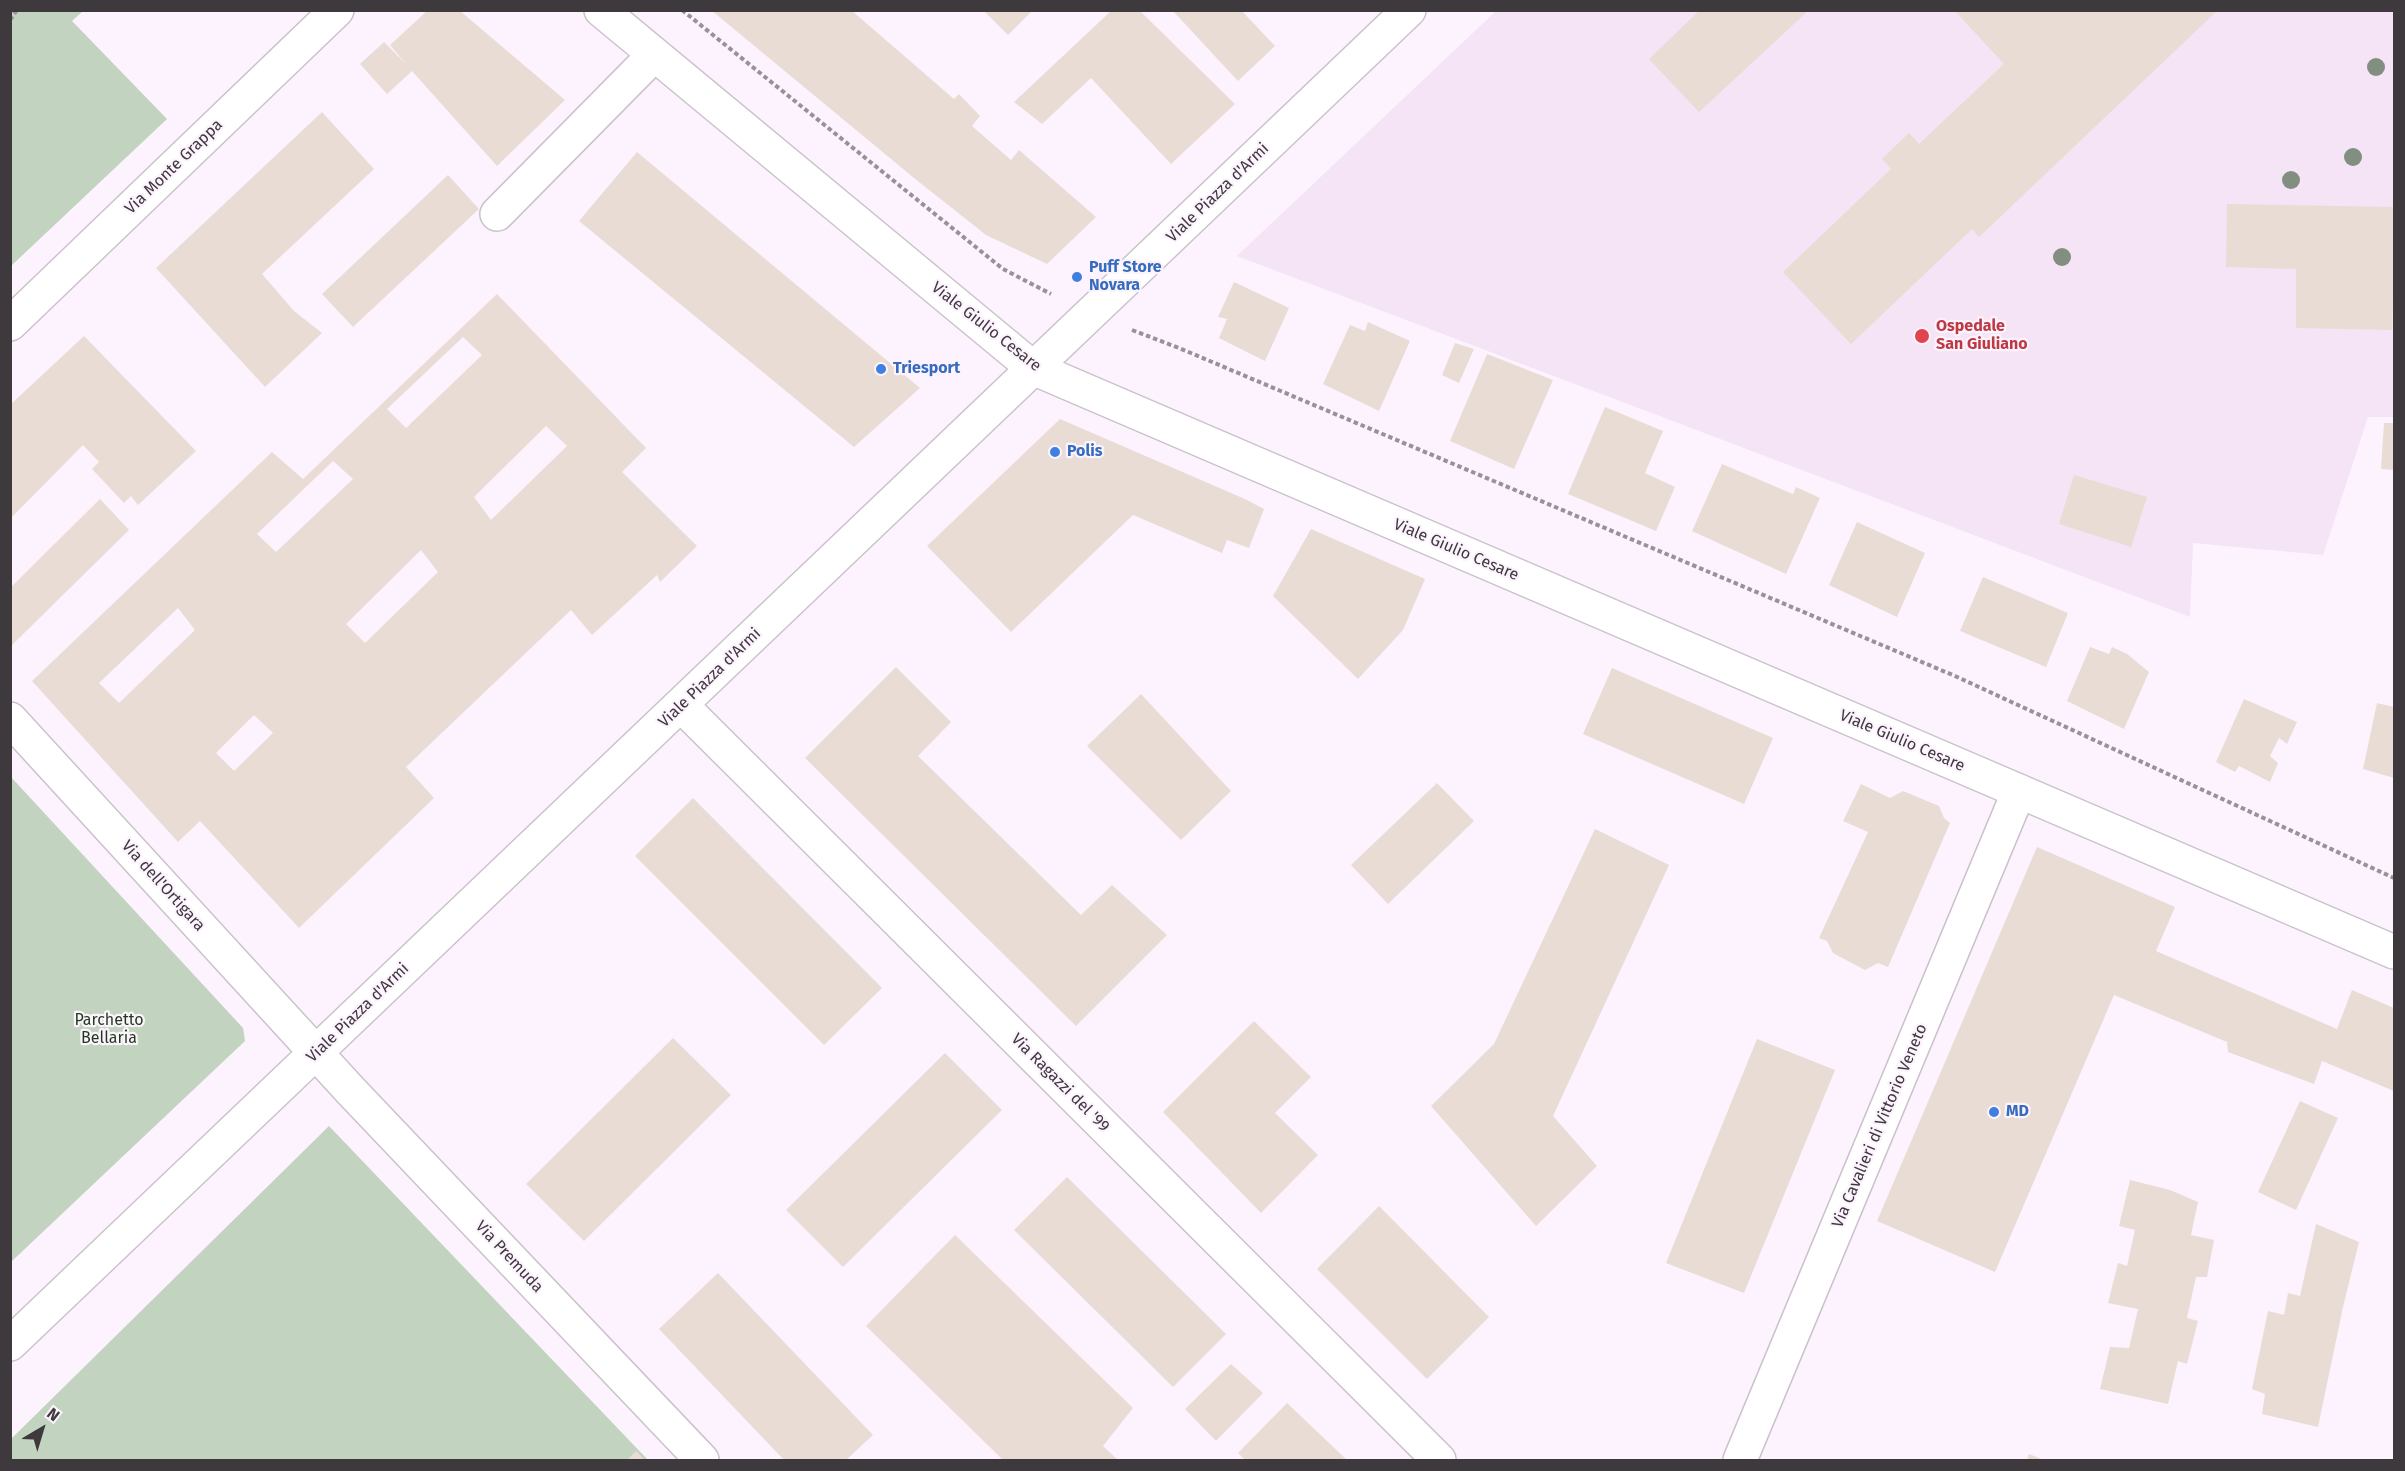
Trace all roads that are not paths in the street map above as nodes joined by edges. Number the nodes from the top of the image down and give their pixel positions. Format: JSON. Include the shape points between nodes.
{"nodes":[{"id":1,"x":337,"y":10,"type":"edge"},
{"id":2,"x":601,"y":10,"type":"edge"},
{"id":3,"x":1408,"y":10,"type":"edge"},
{"id":4,"x":654,"y":55,"type":"junction"},
{"id":5,"x":497,"y":214,"type":"dead end"},
{"id":6,"x":10,"y":324,"type":"edge"},
{"id":7,"x":1033,"y":368,"type":"junction"},
{"id":8,"x":681,"y":705,"type":"junction"},
{"id":9,"x":10,"y":719,"type":"edge"},
{"id":10,"x":2019,"y":791,"type":"junction"},
{"id":11,"x":2394,"y":952,"type":"edge"},
{"id":12,"x":316,"y":1053,"type":"junction"},
{"id":13,"x":10,"y":1344,"type":"edge"},
{"id":14,"x":702,"y":1461,"type":"edge"},
{"id":15,"x":1439,"y":1461,"type":"edge"},
{"id":16,"x":1740,"y":1461,"type":"edge"}],
"edges":[{"from":1,"to":6,"type":"street","name":"Via Monte Grappa"},
{"from":2,"to":4,"type":"street","name":"Viale Giulio Cesare"},
{"from":3,"to":7,"type":"street","name":"Viale Piazza d'Armi"},
{"from":4,"to":5,"type":"street"},
{"from":4,"to":7,"type":"street","name":"Viale Giulio Cesare"},
{"from":7,"to":8,"type":"street","name":"Viale Piazza d'Armi"},
{"from":7,"to":10,"type":"street","name":"Viale Giulio Cesare"},
{"from":8,"to":12,"type":"street","name":"Viale Piazza d'Armi"},
{"from":8,"to":15,"type":"street","name":"Via Ragazzi del '99"},
{"from":9,"to":12,"type":"street","name":"Via dell'Ortigara"},
{"from":10,"to":11,"type":"street","name":"Viale Giulio Cesare"},
{"from":10,"to":16,"type":"street","name":"Via Cavalieri di Vittorio Veneto"},
{"from":12,"to":13,"type":"street","name":"Viale Piazza d'Armi"},
{"from":12,"to":14,"type":"street","name":"Via Premuda"}]}
